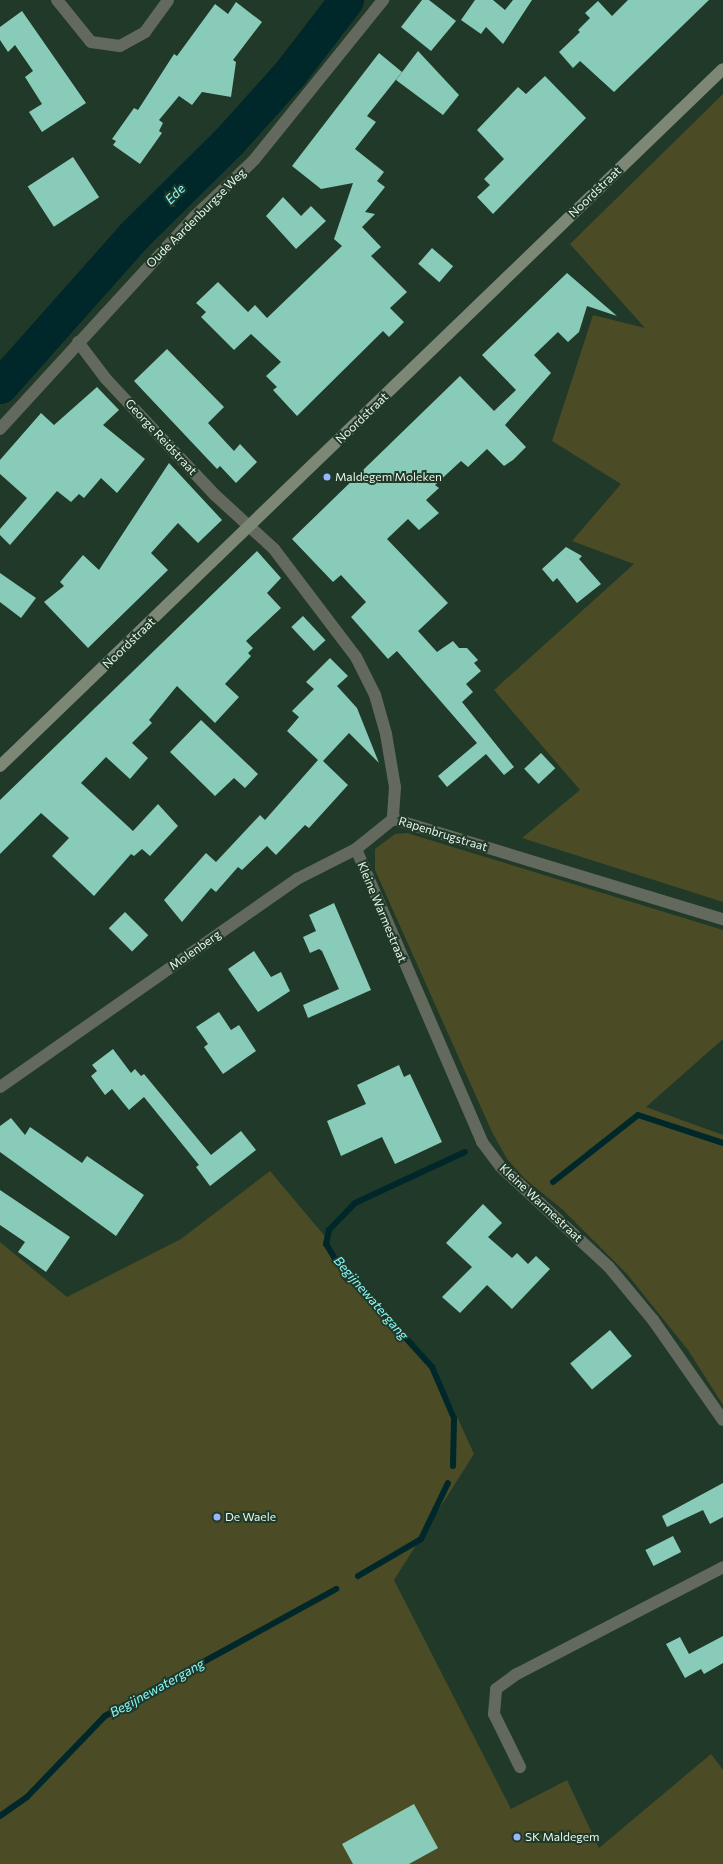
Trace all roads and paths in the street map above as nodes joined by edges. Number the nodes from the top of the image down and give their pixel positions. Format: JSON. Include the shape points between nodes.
{"nodes":[{"id":1,"x":57,"y":0,"type":"edge"},
{"id":2,"x":168,"y":0,"type":"edge"},
{"id":3,"x":383,"y":0,"type":"edge"},
{"id":4,"x":723,"y":69,"type":"edge"},
{"id":5,"x":78,"y":342,"type":"junction"},
{"id":6,"x":0,"y":429,"type":"edge"},
{"id":7,"x":249,"y":528,"type":"junction"},
{"id":8,"x":1,"y":762,"type":"edge"},
{"id":9,"x":393,"y":819,"type":"junction"},
{"id":10,"x":356,"y":849,"type":"junction"},
{"id":11,"x":723,"y":920,"type":"edge"},
{"id":12,"x":0,"y":1087,"type":"edge"},
{"id":13,"x":723,"y":1420,"type":"edge"},
{"id":14,"x":723,"y":1566,"type":"edge"},
{"id":15,"x":520,"y":1767,"type":"dead end"}],
"edges":[{"from":1,"to":2,"type":"street","via":[[91,42],[120,46],[145,32]]},
{"from":3,"to":5,"type":"street","name":"Oude Aardenburgse Weg","via":[[254,160],[195,216]]},
{"from":4,"to":7,"type":"street","name":"Noordstraat"},
{"from":5,"to":6,"type":"street","name":"Oude Aardenburgse Weg"},
{"from":5,"to":7,"type":"street","name":"George Reidstraat","via":[[106,379]]},
{"from":7,"to":8,"type":"street","name":"Noordstraat"},
{"from":7,"to":9,"type":"street","name":"Rapenbrugstraat","via":[[274,549],[356,657],[375,695],[386,734],[395,787]]},
{"from":9,"to":10,"type":"street","name":"Molenberg"},
{"from":9,"to":11,"type":"street","name":"Rapenbrugstraat"},
{"from":10,"to":12,"type":"street","name":"Molenberg","via":[[297,879]]},
{"from":10,"to":13,"type":"street","name":"Kleine Warmestraat","via":[[482,1142],[500,1167],[609,1267],[653,1320]]},
{"from":14,"to":15,"type":"street","via":[[517,1674],[496,1689],[494,1714]]}]}
